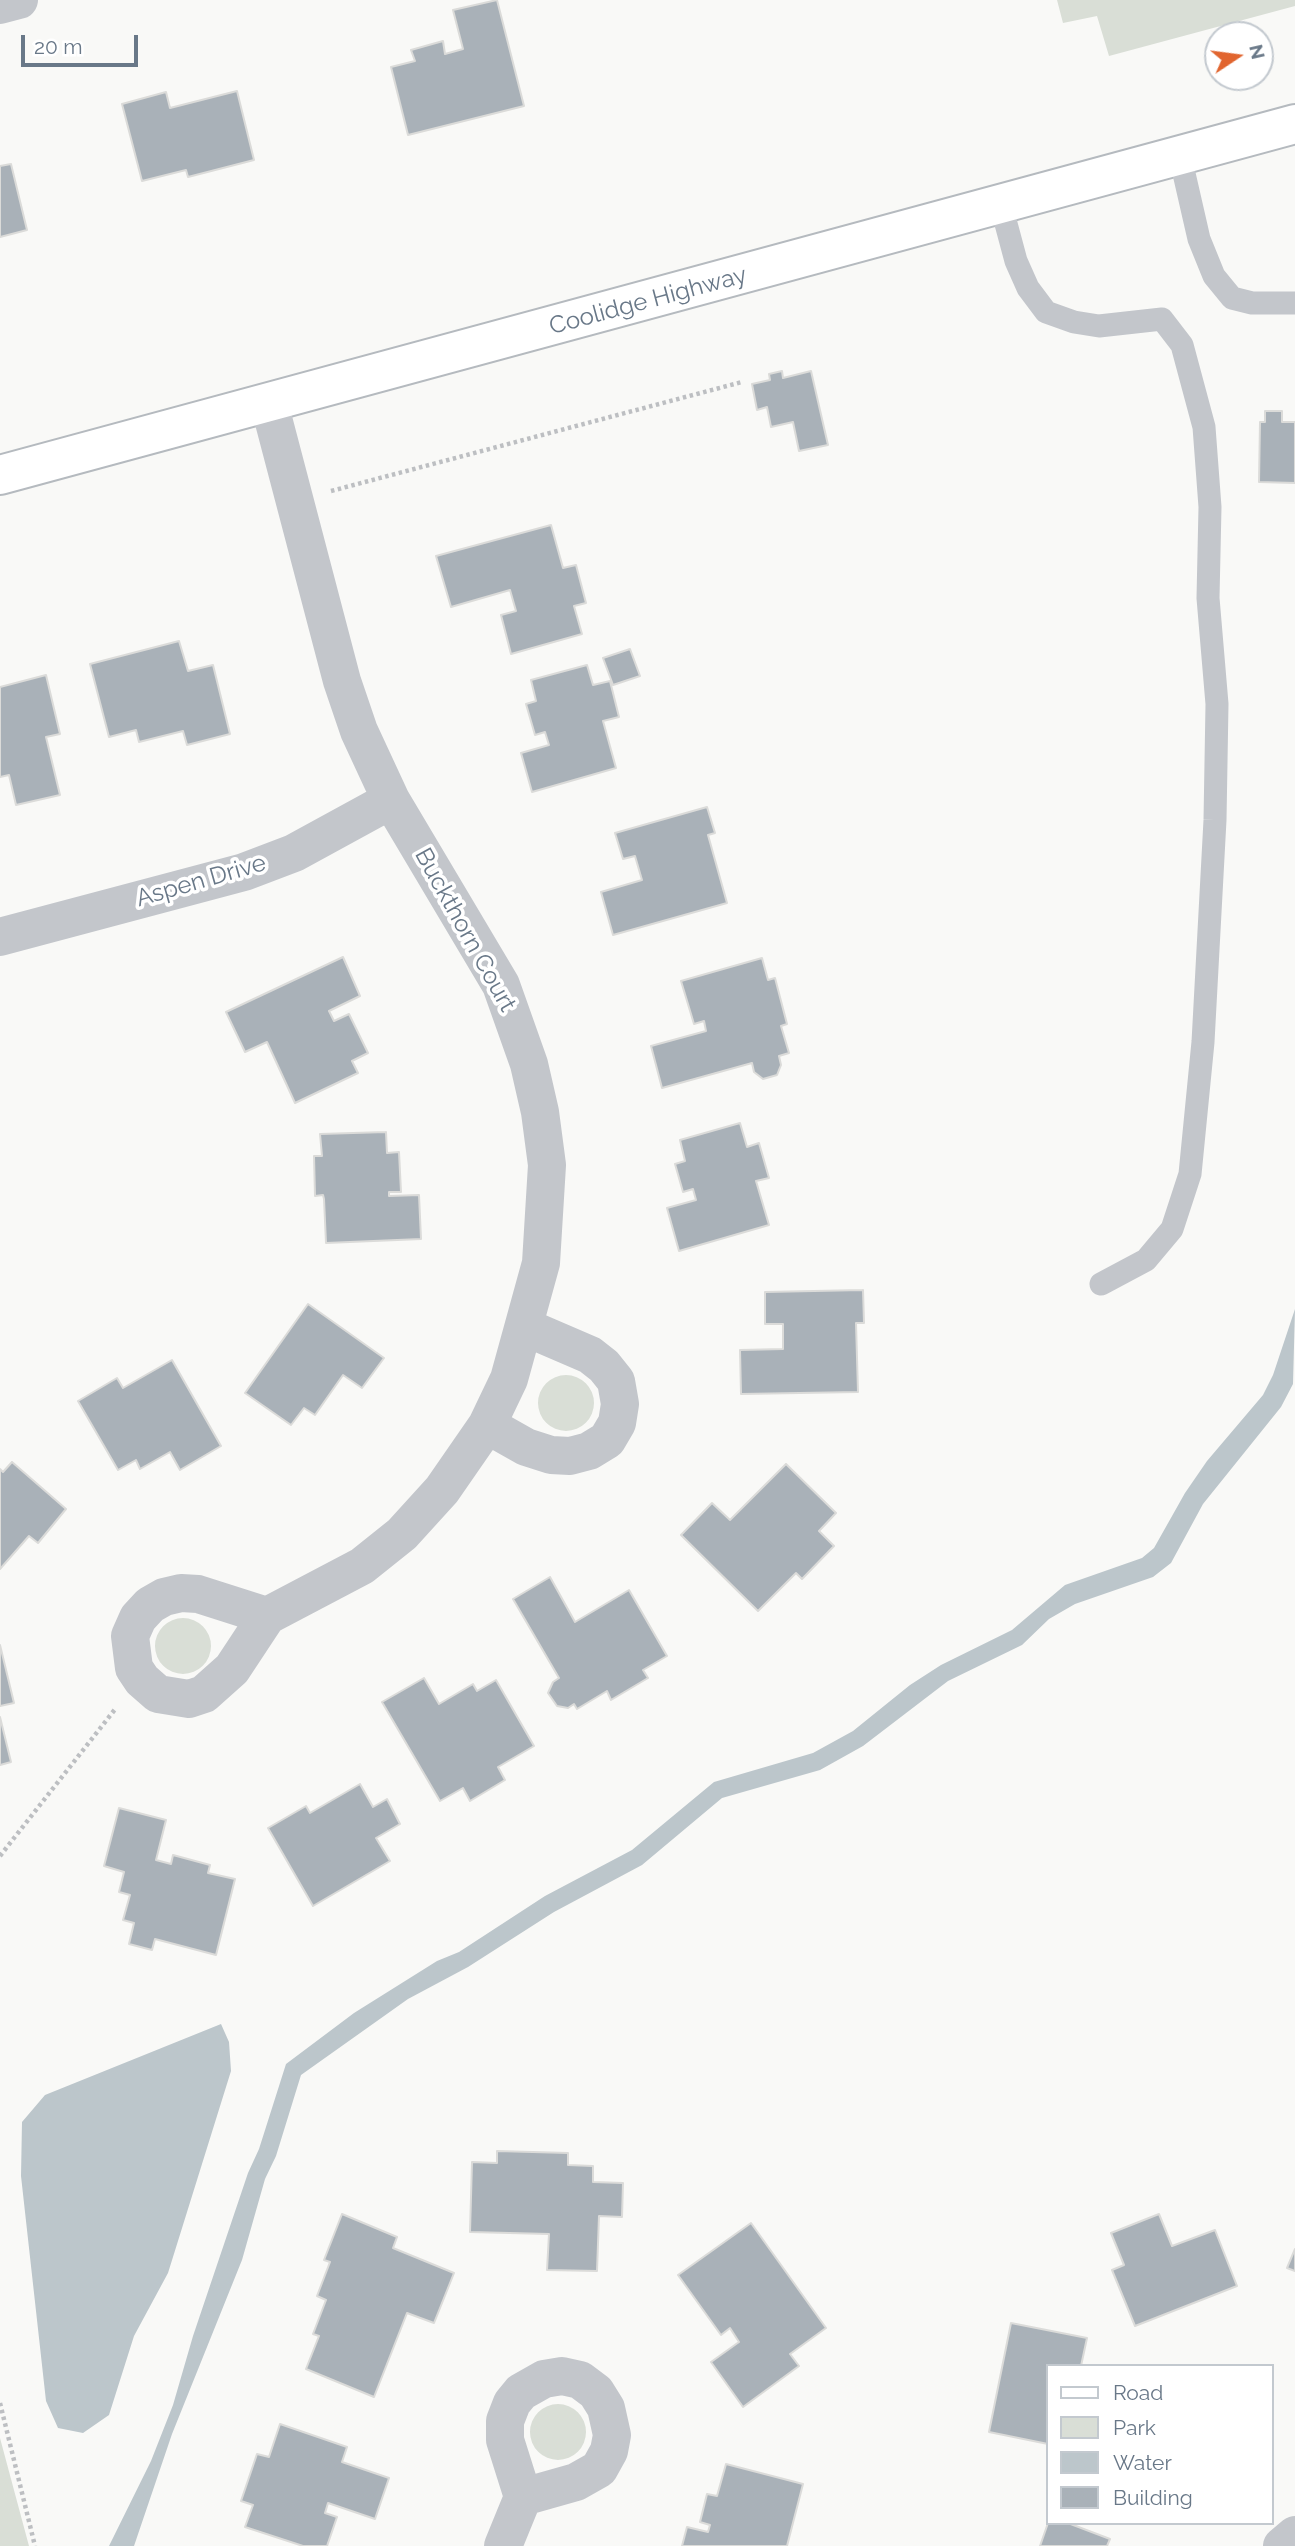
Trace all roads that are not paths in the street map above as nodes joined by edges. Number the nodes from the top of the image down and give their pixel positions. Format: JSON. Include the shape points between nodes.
{"nodes":[{"id":1,"x":19,"y":0,"type":"edge"},
{"id":2,"x":0,"y":5,"type":"edge"},
{"id":3,"x":1295,"y":124,"type":"edge"},
{"id":4,"x":1180,"y":156,"type":"junction"},
{"id":5,"x":1001,"y":205,"type":"junction"},
{"id":6,"x":1295,"y":303,"type":"edge"},
{"id":7,"x":269,"y":403,"type":"junction"},
{"id":8,"x":0,"y":475,"type":"edge"},
{"id":9,"x":391,"y":800,"type":"junction"},
{"id":10,"x":0,"y":937,"type":"edge"},
{"id":11,"x":1101,"y":1284,"type":"dead end"},
{"id":12,"x":524,"y":1327,"type":"junction"},
{"id":13,"x":487,"y":1425,"type":"junction"},
{"id":14,"x":267,"y":1616,"type":"dead end"},
{"id":15,"x":523,"y":2497,"type":"dead end"},
{"id":16,"x":1295,"y":2535,"type":"edge"},
{"id":17,"x":503,"y":2546,"type":"edge"},
{"id":18,"x":1282,"y":2546,"type":"edge"}],
"edges":[{"from":1,"to":2,"type":"street"},
{"from":3,"to":4,"type":"street","name":"Coolidge Highway"},
{"from":4,"to":5,"type":"street","name":"Coolidge Highway"},
{"from":4,"to":6,"type":"lane","via":[[1199,239],[1214,276],[1233,298]]},
{"from":5,"to":7,"type":"street","name":"Coolidge Highway"},
{"from":5,"to":11,"type":"lane","via":[[1016,261],[1046,312],[1099,326],[1162,319],[1182,345],[1204,427],[1210,508],[1208,598],[1217,704],[1216,794],[1191,1174],[1172,1229],[1146,1260]]},
{"from":7,"to":8,"type":"street","name":"Coolidge Highway"},
{"from":7,"to":9,"type":"street","name":"Buckthorn Court","via":[[342,681],[359,732]]},
{"from":9,"to":10,"type":"street","name":"Aspen Drive","via":[[294,853],[244,872]]},
{"from":9,"to":12,"type":"street","name":"Buckthorn Court","via":[[501,985],[529,1064],[547,1165],[541,1263]]},
{"from":12,"to":13,"type":"street","name":"Buckthorn Court","via":[[509,1379]]},
{"from":12,"to":13,"type":"street","via":[[590,1355],[604,1366],[616,1381],[617,1423],[607,1440],[570,1456],[526,1447]]},
{"from":13,"to":14,"type":"street","name":"Buckthorn Court","via":[[442,1490],[402,1534],[362,1566]]},
{"from":15,"to":17,"type":"street"},
{"from":16,"to":18,"type":"street"}]}
